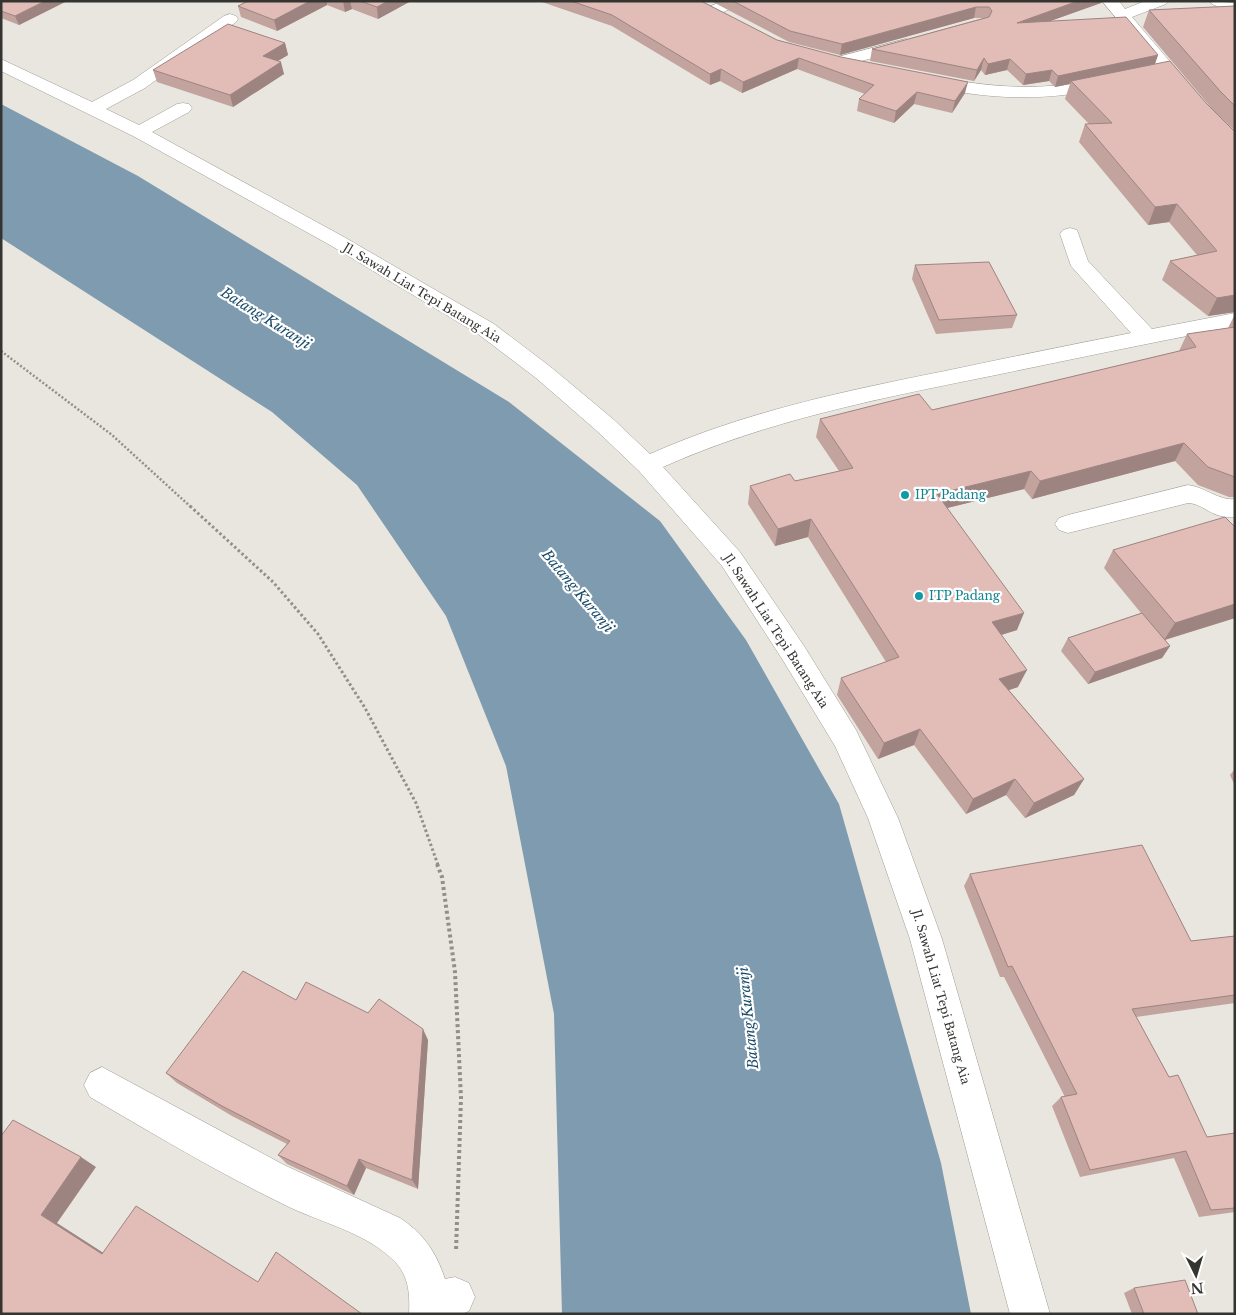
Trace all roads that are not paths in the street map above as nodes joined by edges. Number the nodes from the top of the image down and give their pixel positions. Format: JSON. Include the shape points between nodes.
{"nodes":[{"id":1,"x":694,"y":1,"type":"edge"},
{"id":2,"x":737,"y":1,"type":"edge"},
{"id":3,"x":1110,"y":1,"type":"edge"},
{"id":4,"x":1160,"y":1,"type":"edge"},
{"id":5,"x":1218,"y":1,"type":"edge"},
{"id":6,"x":1235,"y":9,"type":"edge"},
{"id":7,"x":712,"y":11,"type":"junction"},
{"id":8,"x":1123,"y":15,"type":"junction"},
{"id":9,"x":230,"y":19,"type":"dead end"},
{"id":10,"x":728,"y":20,"type":"edge"},
{"id":11,"x":923,"y":39,"type":"edge"},
{"id":12,"x":1,"y":64,"type":"edge"},
{"id":13,"x":877,"y":70,"type":"edge"},
{"id":14,"x":914,"y":78,"type":"edge"},
{"id":15,"x":1116,"y":80,"type":"edge"},
{"id":16,"x":183,"y":108,"type":"dead end"},
{"id":17,"x":92,"y":109,"type":"junction"},
{"id":18,"x":139,"y":132,"type":"junction"},
{"id":19,"x":1235,"y":145,"type":"edge"},
{"id":20,"x":1070,"y":234,"type":"dead end"},
{"id":21,"x":1235,"y":320,"type":"edge"},
{"id":22,"x":1146,"y":335,"type":"junction"},
{"id":23,"x":647,"y":465,"type":"junction"},
{"id":24,"x":1235,"y":508,"type":"edge"},
{"id":25,"x":1068,"y":524,"type":"dead end"},
{"id":26,"x":102,"y":1085,"type":"dead end"},
{"id":27,"x":438,"y":1303,"type":"edge"},
{"id":28,"x":1030,"y":1314,"type":"edge"}],
"edges":[{"from":1,"to":7,"type":"street"},
{"from":2,"to":7,"type":"street"},
{"from":3,"to":8,"type":"street"},
{"from":4,"to":8,"type":"street"},
{"from":5,"to":6,"type":"street"},
{"from":7,"to":10,"type":"street"},
{"from":8,"to":19,"type":"street","via":[[1161,71]]},
{"from":9,"to":17,"type":"street","via":[[139,84]]},
{"from":11,"to":13,"type":"street","via":[[833,60]]},
{"from":12,"to":17,"type":"street","name":"Jl. Sawah Liat Tepi Batang Aia"},
{"from":14,"to":15,"type":"street","via":[[989,91],[1036,95],[1072,91]]},
{"from":16,"to":18,"type":"street"},
{"from":17,"to":18,"type":"street","name":"Jl. Sawah Liat Tepi Batang Aia"},
{"from":18,"to":23,"type":"street","name":"Jl. Sawah Liat Tepi Batang Aia","via":[[338,241],[486,329],[544,373]]},
{"from":20,"to":22,"type":"street","via":[[1078,262]]},
{"from":21,"to":22,"type":"street"},
{"from":22,"to":23,"type":"street","via":[[824,403],[719,434]]},
{"from":23,"to":28,"type":"street","name":"Jl. Sawah Liat Tepi Batang Aia","via":[[731,559],[846,740],[883,818],[926,939]]},
{"from":24,"to":25,"type":"street","via":[[1220,509],[1201,496],[1188,494]]},
{"from":26,"to":27,"type":"street","via":[[297,1192],[381,1228],[410,1249]]}]}
